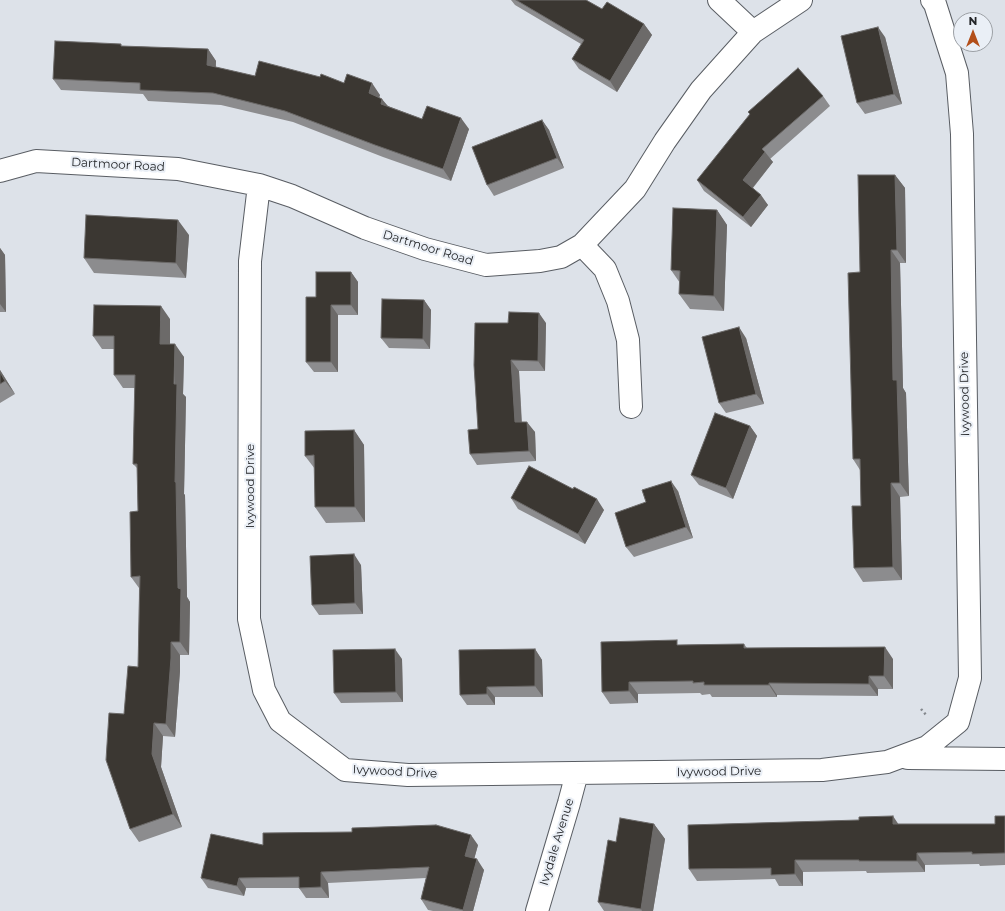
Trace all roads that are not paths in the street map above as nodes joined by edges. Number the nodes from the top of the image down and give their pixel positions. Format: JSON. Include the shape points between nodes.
{"nodes":[{"id":1,"x":719,"y":0,"type":"edge"},
{"id":2,"x":801,"y":0,"type":"edge"},
{"id":3,"x":932,"y":0,"type":"edge"},
{"id":4,"x":753,"y":32,"type":"junction"},
{"id":5,"x":0,"y":171,"type":"edge"},
{"id":6,"x":259,"y":185,"type":"junction"},
{"id":7,"x":582,"y":245,"type":"junction"},
{"id":8,"x":631,"y":407,"type":"dead end"},
{"id":9,"x":900,"y":757,"type":"junction"},
{"id":10,"x":1005,"y":759,"type":"edge"},
{"id":11,"x":577,"y":773,"type":"junction"},
{"id":12,"x":537,"y":911,"type":"edge"}],
"edges":[{"from":1,"to":4,"type":"street"},
{"from":2,"to":4,"type":"street","name":"Dartmoor Road"},
{"from":3,"to":9,"type":"street","name":"Ivywood Drive","via":[[957,73],[962,134],[970,678],[958,722],[927,747]]},
{"from":4,"to":7,"type":"street","name":"Dartmoor Road","via":[[701,90],[635,189]]},
{"from":5,"to":6,"type":"street","name":"Dartmoor Road","via":[[44,161],[178,169]]},
{"from":6,"to":7,"type":"street","name":"Dartmoor Road","via":[[425,250],[486,266],[540,262],[561,257]]},
{"from":6,"to":11,"type":"street","name":"Ivywood Drive","via":[[250,261],[249,619],[264,690],[280,721],[345,770],[408,775]]},
{"from":7,"to":8,"type":"street","via":[[605,269],[618,301],[628,340]]},
{"from":9,"to":10,"type":"street","name":"Ivywood Drive"},
{"from":9,"to":11,"type":"street","name":"Ivywood Drive","via":[[886,762],[822,770]]},
{"from":11,"to":12,"type":"street","name":"Ivydale Avenue"}]}
